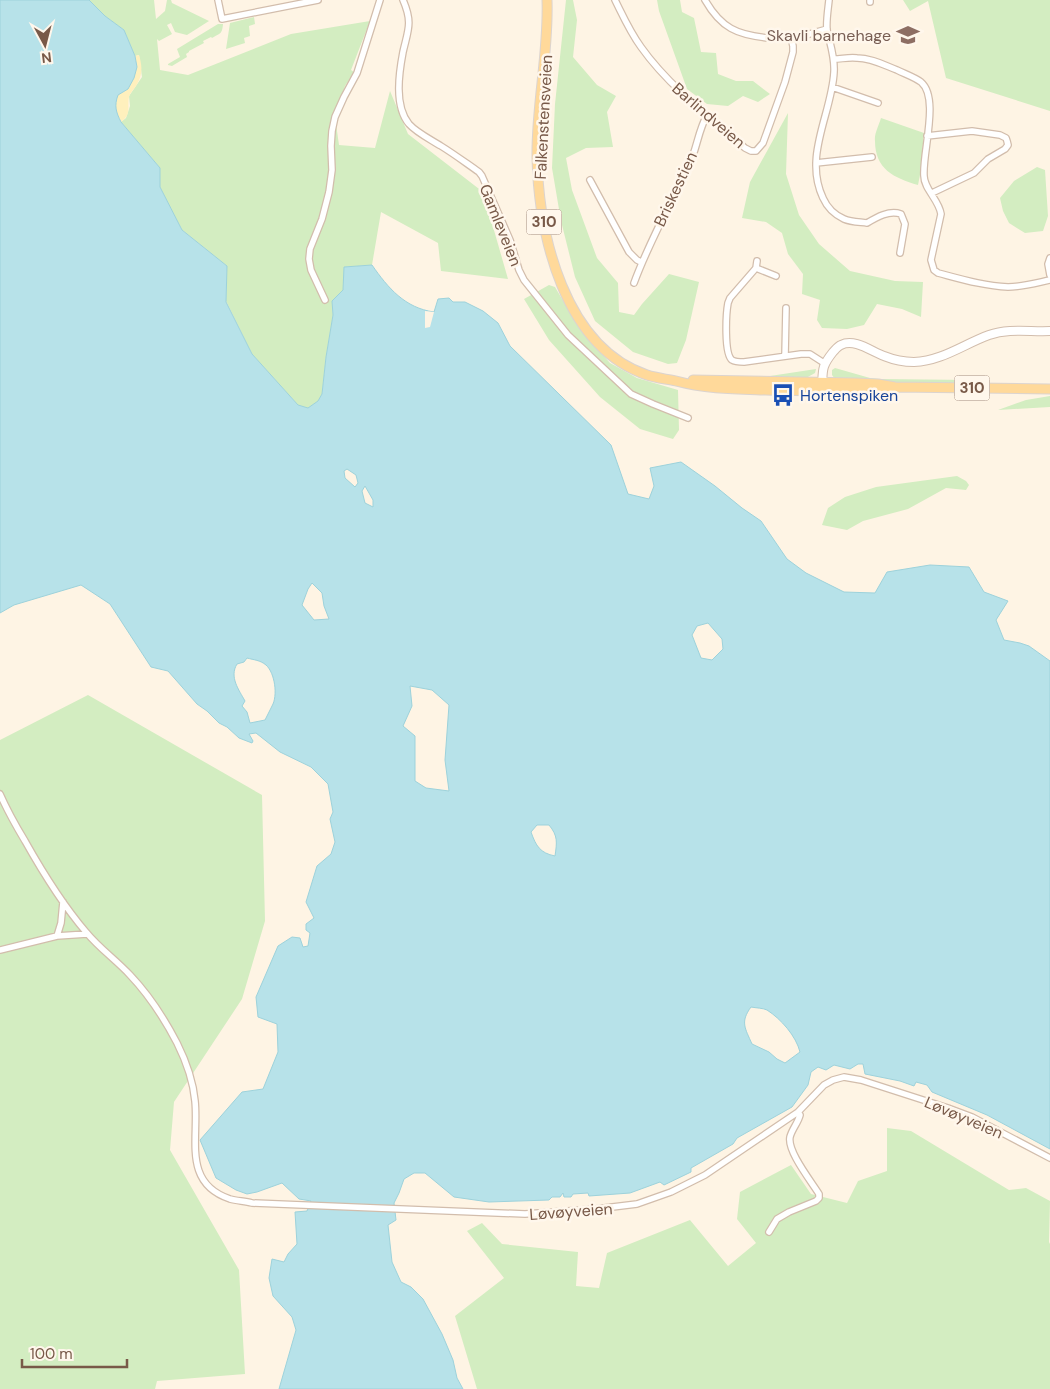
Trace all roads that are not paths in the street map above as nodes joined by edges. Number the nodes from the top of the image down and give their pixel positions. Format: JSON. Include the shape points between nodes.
{"nodes":[{"id":1,"x":218,"y":0,"type":"edge"},
{"id":2,"x":318,"y":0,"type":"edge"},
{"id":3,"x":380,"y":0,"type":"edge"},
{"id":4,"x":403,"y":0,"type":"edge"},
{"id":5,"x":547,"y":0,"type":"edge"},
{"id":6,"x":615,"y":0,"type":"edge"},
{"id":7,"x":705,"y":0,"type":"edge"},
{"id":8,"x":829,"y":0,"type":"edge"},
{"id":9,"x":827,"y":29,"type":"junction"},
{"id":10,"x":791,"y":38,"type":"junction"},
{"id":11,"x":834,"y":60,"type":"junction"},
{"id":12,"x":832,"y":87,"type":"junction"},
{"id":13,"x":878,"y":103,"type":"dead end"},
{"id":14,"x":708,"y":115,"type":"junction"},
{"id":15,"x":927,"y":136,"type":"junction"},
{"id":16,"x":872,"y":157,"type":"dead end"},
{"id":17,"x":816,"y":163,"type":"junction"},
{"id":18,"x":590,"y":180,"type":"dead end"},
{"id":19,"x":932,"y":193,"type":"junction"},
{"id":20,"x":900,"y":253,"type":"dead end"},
{"id":21,"x":1050,"y":258,"type":"edge"},
{"id":22,"x":757,"y":260,"type":"dead end"},
{"id":23,"x":642,"y":262,"type":"junction"},
{"id":24,"x":756,"y":268,"type":"junction"},
{"id":25,"x":1050,"y":275,"type":"edge"},
{"id":26,"x":776,"y":276,"type":"dead end"},
{"id":27,"x":1050,"y":280,"type":"edge"},
{"id":28,"x":634,"y":283,"type":"dead end"},
{"id":29,"x":325,"y":300,"type":"dead end"},
{"id":30,"x":786,"y":308,"type":"dead end"},
{"id":31,"x":1050,"y":332,"type":"edge"},
{"id":32,"x":785,"y":356,"type":"junction"},
{"id":33,"x":824,"y":363,"type":"junction"},
{"id":34,"x":823,"y":387,"type":"junction"},
{"id":35,"x":1050,"y":389,"type":"edge"},
{"id":36,"x":688,"y":418,"type":"dead end"},
{"id":37,"x":0,"y":794,"type":"edge"},
{"id":38,"x":63,"y":902,"type":"junction"},
{"id":39,"x":87,"y":934,"type":"junction"},
{"id":40,"x":57,"y":936,"type":"junction"},
{"id":41,"x":0,"y":950,"type":"edge"},
{"id":42,"x":798,"y":1112,"type":"junction"},
{"id":43,"x":1050,"y":1158,"type":"edge"},
{"id":44,"x":768,"y":1232,"type":"dead end"}],
"edges":[{"from":1,"to":2,"type":"street","via":[[222,19]]},
{"from":3,"to":29,"type":"street","via":[[358,73],[335,117],[329,192],[310,249],[311,270]]},
{"from":4,"to":36,"type":"street","name":"Gamleveien","via":[[410,25],[398,89],[410,125],[479,172],[524,280],[568,334],[631,394]]},
{"from":5,"to":34,"type":"main road","name":"Falkenstensveien","number":"310","via":[[537,157],[541,204],[550,252],[567,297],[579,318],[604,349],[630,368],[647,375],[692,385],[727,388]]},
{"from":6,"to":14,"type":"street","name":"Barlindveien","via":[[642,49],[666,77]]},
{"from":7,"to":10,"type":"street","via":[[733,30],[758,37]]},
{"from":8,"to":9,"type":"street"},
{"from":9,"to":10,"type":"street"},
{"from":9,"to":11,"type":"street"},
{"from":10,"to":14,"type":"street","name":"Barlindveien","via":[[793,52],[785,82],[763,143],[756,151],[745,148]]},
{"from":11,"to":12,"type":"street"},
{"from":11,"to":15,"type":"street","via":[[866,59],[922,83],[929,97]]},
{"from":12,"to":13,"type":"street"},
{"from":12,"to":17,"type":"street"},
{"from":14,"to":23,"type":"street","name":"Briskestien","via":[[692,158]]},
{"from":15,"to":19,"type":"street","via":[[923,174]]},
{"from":15,"to":19,"type":"street","via":[[972,131],[1000,135],[1008,141],[1006,149],[988,159],[974,174]]},
{"from":16,"to":17,"type":"street"},
{"from":17,"to":20,"type":"street","via":[[824,201],[836,215],[867,223],[879,216],[901,214],[905,224]]},
{"from":18,"to":23,"type":"street","via":[[629,252]]},
{"from":19,"to":27,"type":"street","via":[[941,214],[931,260],[938,273],[1008,287]]},
{"from":21,"to":25,"type":"street"},
{"from":22,"to":24,"type":"street"},
{"from":23,"to":28,"type":"street","name":"Briskestien"},
{"from":24,"to":26,"type":"street"},
{"from":24,"to":32,"type":"street","via":[[728,304],[728,355],[730,359],[744,362]]},
{"from":30,"to":32,"type":"street"},
{"from":31,"to":33,"type":"street","via":[[998,333],[943,356],[913,362],[893,359],[847,343],[841,344]]},
{"from":32,"to":33,"type":"street","via":[[810,354]]},
{"from":33,"to":34,"type":"street"},
{"from":34,"to":35,"type":"main road","name":"Falkenstensveien","number":"310","via":[[865,390],[895,387]]},
{"from":37,"to":38,"type":"street","name":"Løvøyveien","via":[[48,883]]},
{"from":38,"to":39,"type":"street","name":"Løvøyveien"},
{"from":38,"to":40,"type":"street"},
{"from":39,"to":40,"type":"street"},
{"from":39,"to":42,"type":"street","name":"Løvøyveien","via":[[144,991],[167,1025],[192,1079],[194,1155],[199,1172],[215,1192],[230,1199],[252,1203],[525,1214],[637,1204],[671,1192],[705,1174]]},
{"from":40,"to":41,"type":"street"},
{"from":42,"to":43,"type":"street","name":"Løvøyveien","via":[[833,1080],[861,1080],[972,1117]]},
{"from":42,"to":44,"type":"street","name":"Løvøyveien","via":[[799,1120],[790,1143],[819,1198],[777,1219]]}]}
